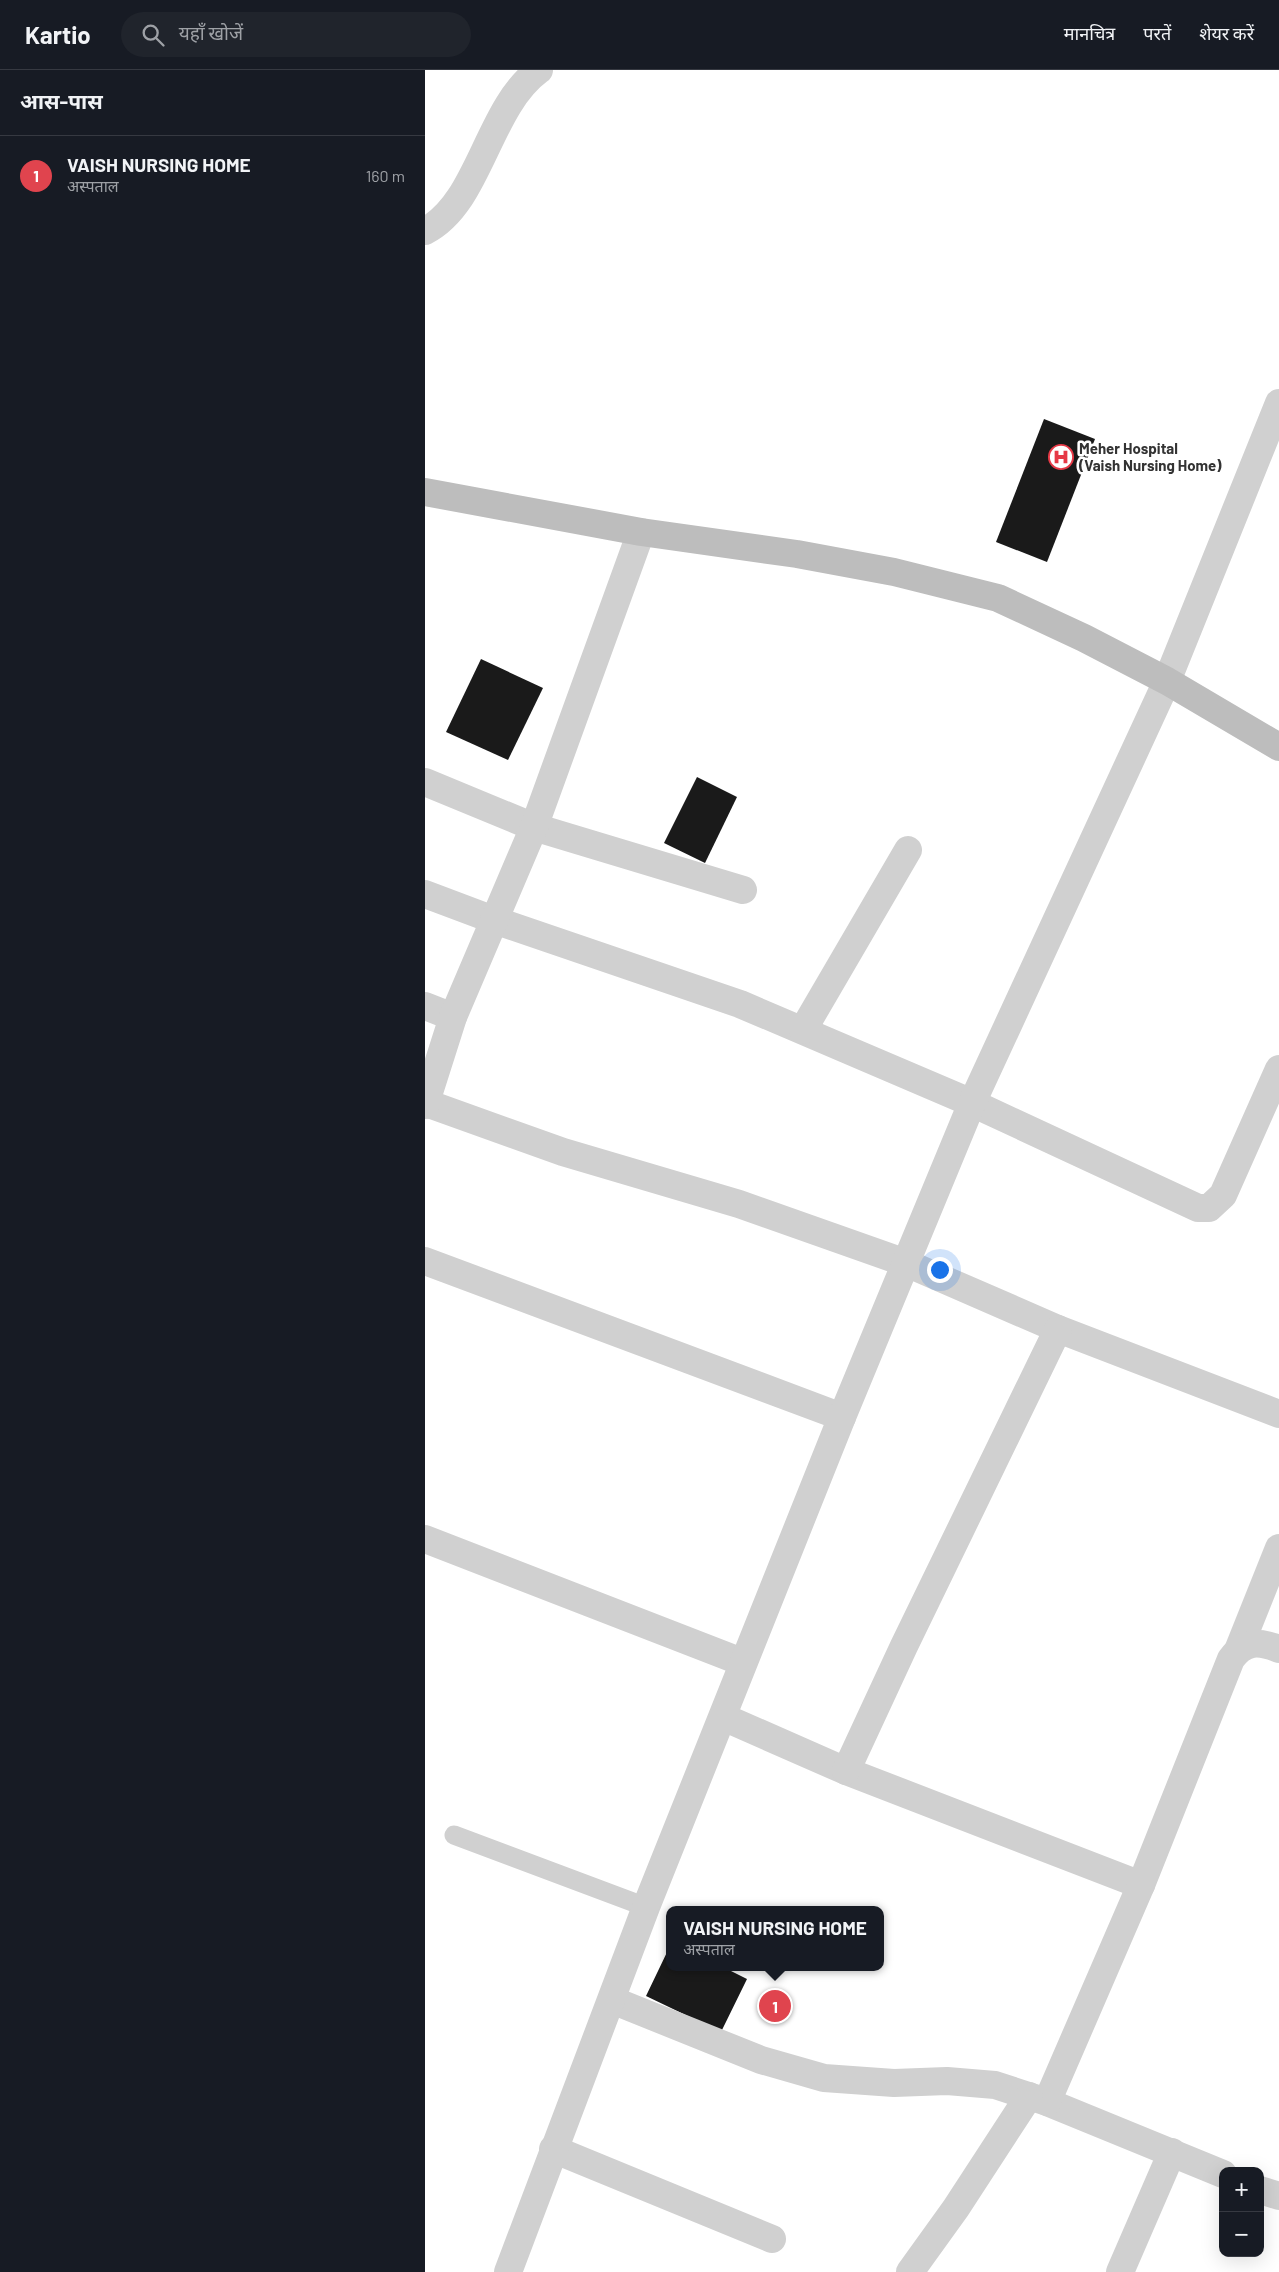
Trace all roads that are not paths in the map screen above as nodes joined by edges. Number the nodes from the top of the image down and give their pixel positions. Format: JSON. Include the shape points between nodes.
{"nodes":[{"id":1,"x":539,"y":70,"type":"edge"},
{"id":2,"x":425,"y":231,"type":"edge"},
{"id":3,"x":1279,"y":403,"type":"edge"},
{"id":4,"x":425,"y":492,"type":"edge"},
{"id":5,"x":641,"y":532,"type":"junction"},
{"id":6,"x":1167,"y":681,"type":"junction"},
{"id":7,"x":1279,"y":747,"type":"edge"},
{"id":8,"x":425,"y":782,"type":"edge"},
{"id":9,"x":534,"y":827,"type":"junction"},
{"id":10,"x":908,"y":850,"type":"dead end"},
{"id":11,"x":743,"y":890,"type":"dead end"},
{"id":12,"x":425,"y":894,"type":"edge"},
{"id":13,"x":493,"y":920,"type":"junction"},
{"id":14,"x":425,"y":1006,"type":"edge"},
{"id":15,"x":453,"y":1017,"type":"junction"},
{"id":16,"x":803,"y":1030,"type":"junction"},
{"id":17,"x":1279,"y":1069,"type":"edge"},
{"id":18,"x":425,"y":1104,"type":"edge"},
{"id":19,"x":972,"y":1104,"type":"junction"},
{"id":20,"x":425,"y":1260,"type":"edge"},
{"id":21,"x":906,"y":1263,"type":"junction"},
{"id":22,"x":1058,"y":1330,"type":"junction"},
{"id":23,"x":1279,"y":1414,"type":"edge"},
{"id":24,"x":842,"y":1417,"type":"junction"},
{"id":25,"x":425,"y":1539,"type":"edge"},
{"id":26,"x":1279,"y":1548,"type":"edge"},
{"id":27,"x":1239,"y":1648,"type":"junction"},
{"id":28,"x":1279,"y":1649,"type":"edge"},
{"id":29,"x":742,"y":1662,"type":"junction"},
{"id":30,"x":723,"y":1717,"type":"junction"},
{"id":31,"x":846,"y":1771,"type":"junction"},
{"id":32,"x":454,"y":1835,"type":"dead end"},
{"id":33,"x":1141,"y":1885,"type":"junction"},
{"id":34,"x":646,"y":1907,"type":"junction"},
{"id":35,"x":612,"y":2000,"type":"junction"},
{"id":36,"x":1038,"y":2099,"type":"junction"},
{"id":37,"x":553,"y":2149,"type":"junction"},
{"id":38,"x":1172,"y":2152,"type":"junction"},
{"id":39,"x":1219,"y":2172,"type":"edge"},
{"id":40,"x":1264,"y":2191,"type":"edge"},
{"id":41,"x":1279,"y":2196,"type":"edge"},
{"id":42,"x":772,"y":2239,"type":"dead end"},
{"id":43,"x":508,"y":2272,"type":"edge"},
{"id":44,"x":910,"y":2272,"type":"edge"},
{"id":45,"x":1120,"y":2272,"type":"edge"}],
"edges":[{"from":1,"to":2,"type":"street","via":[[514,97],[452,208],[440,223]]},
{"from":3,"to":6,"type":"street"},
{"from":4,"to":5,"type":"street"},
{"from":5,"to":6,"type":"street","via":[[797,554],[894,572],[998,598]]},
{"from":5,"to":9,"type":"street"},
{"from":6,"to":7,"type":"street"},
{"from":6,"to":19,"type":"street"},
{"from":8,"to":9,"type":"street"},
{"from":9,"to":11,"type":"street"},
{"from":9,"to":13,"type":"street"},
{"from":10,"to":16,"type":"street"},
{"from":12,"to":13,"type":"street"},
{"from":13,"to":15,"type":"street"},
{"from":13,"to":16,"type":"street","via":[[740,1004]]},
{"from":14,"to":15,"type":"street"},
{"from":15,"to":18,"type":"street"},
{"from":16,"to":19,"type":"street"},
{"from":17,"to":19,"type":"street","via":[[1223,1195],[1209,1208],[1198,1208]]},
{"from":18,"to":21,"type":"street","via":[[563,1152],[739,1204]]},
{"from":19,"to":21,"type":"street"},
{"from":20,"to":24,"type":"street"},
{"from":21,"to":22,"type":"street"},
{"from":21,"to":24,"type":"street"},
{"from":22,"to":23,"type":"street"},
{"from":22,"to":31,"type":"street"},
{"from":24,"to":29,"type":"street"},
{"from":25,"to":29,"type":"street"},
{"from":26,"to":27,"type":"street"},
{"from":27,"to":28,"type":"street","via":[[1262,1644]]},
{"from":27,"to":33,"type":"street","via":[[1222,1680]]},
{"from":29,"to":30,"type":"street"},
{"from":30,"to":31,"type":"street"},
{"from":30,"to":34,"type":"street"},
{"from":31,"to":33,"type":"street"},
{"from":32,"to":34,"type":"lane"},
{"from":33,"to":36,"type":"street"},
{"from":34,"to":35,"type":"street"},
{"from":35,"to":36,"type":"street","via":[[761,2060],[824,2078],[995,2085]]},
{"from":35,"to":37,"type":"street"},
{"from":36,"to":38,"type":"street"},
{"from":36,"to":44,"type":"street"},
{"from":37,"to":42,"type":"street"},
{"from":37,"to":43,"type":"street"},
{"from":38,"to":39,"type":"street"},
{"from":38,"to":45,"type":"street"},
{"from":40,"to":41,"type":"street"}]}
